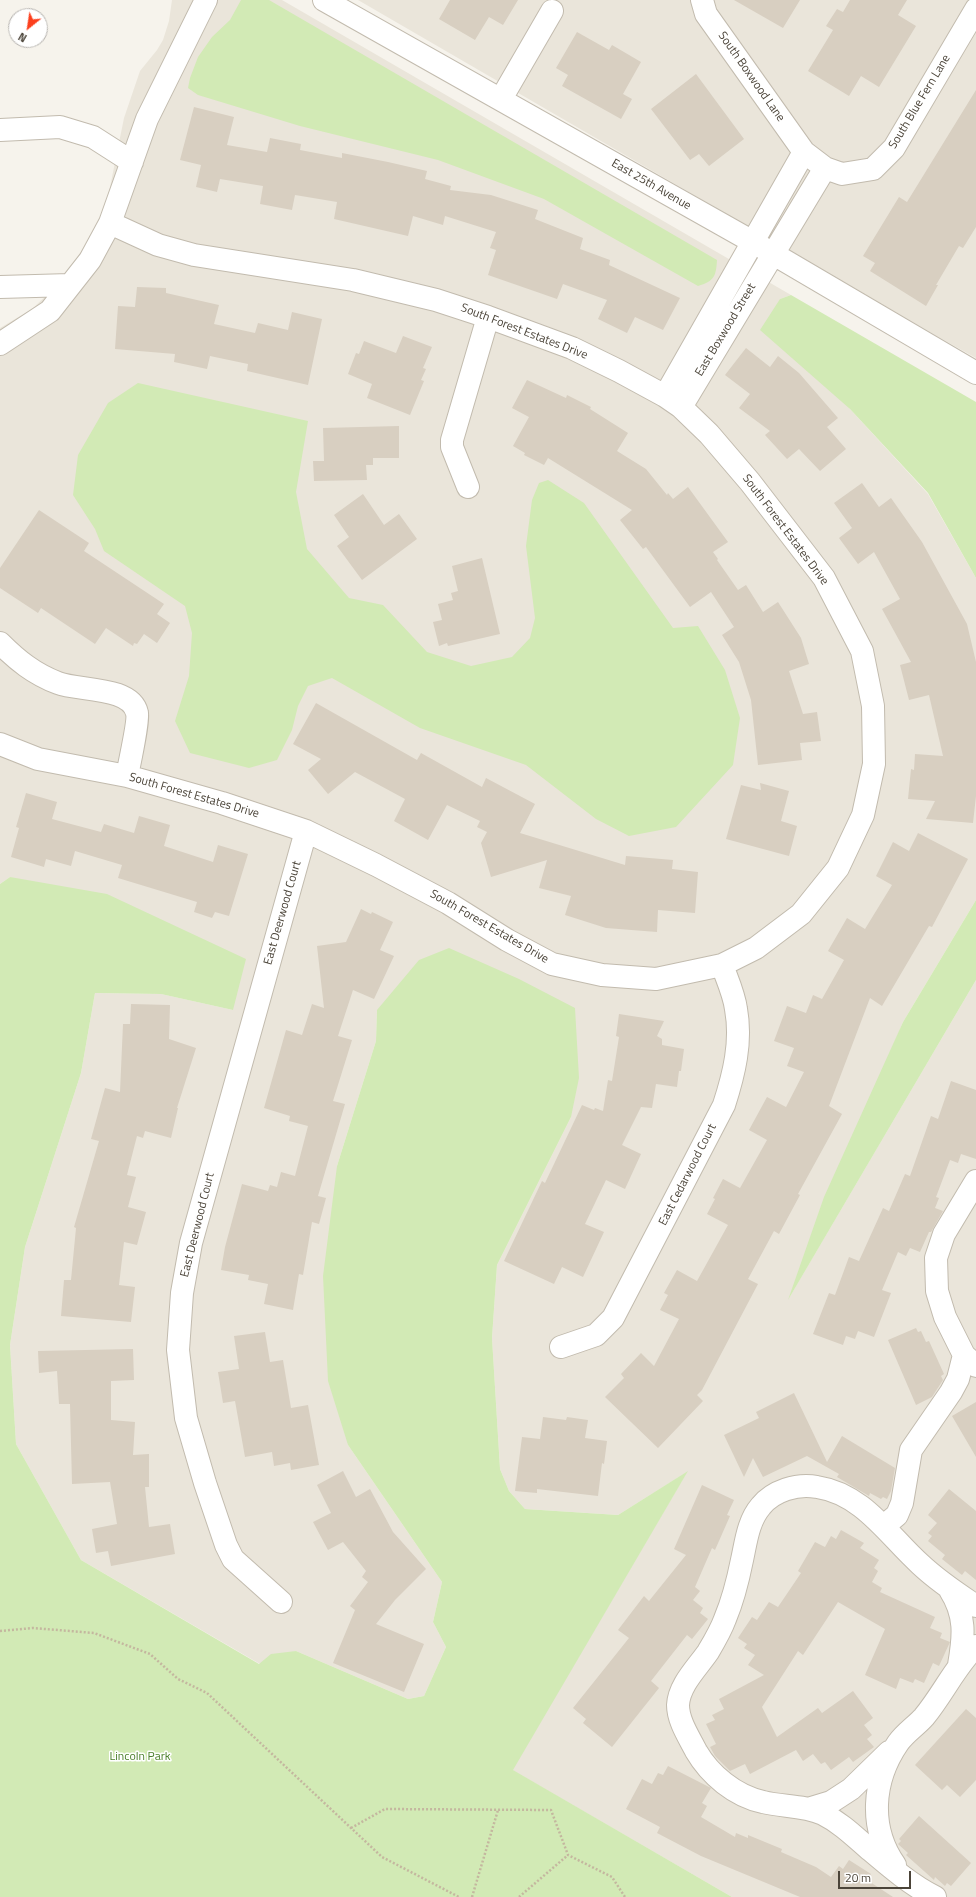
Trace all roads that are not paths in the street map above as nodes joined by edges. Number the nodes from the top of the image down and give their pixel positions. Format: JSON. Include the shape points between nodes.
{"nodes":[{"id":1,"x":206,"y":0,"type":"edge"},
{"id":2,"x":324,"y":0,"type":"edge"},
{"id":3,"x":702,"y":0,"type":"edge"},
{"id":4,"x":976,"y":9,"type":"edge"},
{"id":5,"x":552,"y":11,"type":"dead end"},
{"id":6,"x":501,"y":99,"type":"junction"},
{"id":7,"x":0,"y":130,"type":"edge"},
{"id":8,"x":804,"y":152,"type":"junction"},
{"id":9,"x":132,"y":162,"type":"junction"},
{"id":10,"x":825,"y":168,"type":"junction"},
{"id":11,"x":110,"y":223,"type":"junction"},
{"id":12,"x":753,"y":242,"type":"junction"},
{"id":13,"x":772,"y":253,"type":"junction"},
{"id":14,"x":70,"y":285,"type":"junction"},
{"id":15,"x":0,"y":287,"type":"edge"},
{"id":16,"x":488,"y":317,"type":"junction"},
{"id":17,"x":0,"y":344,"type":"edge"},
{"id":18,"x":976,"y":373,"type":"edge"},
{"id":19,"x":673,"y":401,"type":"junction"},
{"id":20,"x":468,"y":486,"type":"dead end"},
{"id":21,"x":0,"y":643,"type":"edge"},
{"id":22,"x":0,"y":744,"type":"edge"},
{"id":23,"x":126,"y":776,"type":"junction"},
{"id":24,"x":306,"y":830,"type":"junction"},
{"id":25,"x":722,"y":965,"type":"junction"},
{"id":26,"x":976,"y":1181,"type":"edge"},
{"id":27,"x":561,"y":1348,"type":"dead end"},
{"id":28,"x":970,"y":1360,"type":"edge"},
{"id":29,"x":884,"y":1526,"type":"junction"},
{"id":30,"x":950,"y":1590,"type":"junction"},
{"id":31,"x":281,"y":1602,"type":"dead end"},
{"id":32,"x":976,"y":1606,"type":"edge"},
{"id":33,"x":976,"y":1646,"type":"edge"},
{"id":34,"x":959,"y":1665,"type":"junction"},
{"id":35,"x":899,"y":1743,"type":"junction"},
{"id":36,"x":808,"y":1809,"type":"junction"},
{"id":37,"x":903,"y":1876,"type":"junction"},
{"id":38,"x":935,"y":1897,"type":"edge"}],
"edges":[{"from":1,"to":9,"type":"street","via":[[147,119]]},
{"from":2,"to":6,"type":"street","name":"East 25th Avenue"},
{"from":3,"to":8,"type":"street","name":"South Boxwood Lane","via":[[706,14]]},
{"from":4,"to":10,"type":"street","name":"South Blue Fern Lane","via":[[894,148],[873,169],[842,174]]},
{"from":5,"to":6,"type":"street"},
{"from":6,"to":12,"type":"street","name":"East 25th Avenue"},
{"from":7,"to":9,"type":"street","via":[[60,127],[94,137]]},
{"from":8,"to":10,"type":"street","name":"South Boxwood Lane"},
{"from":8,"to":12,"type":"street"},
{"from":9,"to":11,"type":"street"},
{"from":10,"to":13,"type":"street"},
{"from":11,"to":14,"type":"street","via":[[90,260]]},
{"from":11,"to":16,"type":"street","name":"South Forest Estates Drive","via":[[158,245],[194,255],[353,280],[436,300]]},
{"from":12,"to":13,"type":"street","name":"East 25th Avenue"},
{"from":12,"to":19,"type":"street","name":"East Boxwood Street"},
{"from":13,"to":18,"type":"street","name":"East 25th Avenue"},
{"from":13,"to":19,"type":"street","name":"East Boxwood Street"},
{"from":14,"to":15,"type":"street"},
{"from":14,"to":17,"type":"street","via":[[50,311]]},
{"from":16,"to":19,"type":"street","name":"South Forest Estates Drive","via":[[572,348]]},
{"from":16,"to":20,"type":"street","via":[[452,440],[452,447]]},
{"from":19,"to":25,"type":"street","name":"South Forest Estates Drive","via":[[709,434],[745,476],[824,578],[862,651],[873,706],[874,764],[863,815],[838,868],[801,914],[756,948]]},
{"from":21,"to":23,"type":"street","via":[[24,666],[39,675],[59,683],[114,693],[131,703],[138,714]]},
{"from":22,"to":23,"type":"street","name":"South Forest Estates Drive","via":[[38,759]]},
{"from":23,"to":24,"type":"street","name":"South Forest Estates Drive"},
{"from":24,"to":25,"type":"street","name":"South Forest Estates Drive","via":[[448,903],[507,940],[552,964],[602,975],[656,979]]},
{"from":24,"to":31,"type":"street","name":"East Deerwood Court","via":[[191,1243],[182,1293],[178,1350],[186,1418],[226,1545],[242,1569]]},
{"from":25,"to":27,"type":"street","name":"East Cedarwood Court","via":[[736,1008],[739,1038],[732,1079],[724,1105],[614,1318],[596,1335]]},
{"from":26,"to":28,"type":"street","via":[[944,1234],[936,1258],[937,1292],[945,1317]]},
{"from":28,"to":29,"type":"street","via":[[911,1450],[902,1504],[897,1515]]},
{"from":29,"to":30,"type":"street","via":[[919,1564]]},
{"from":29,"to":36,"type":"street","via":[[857,1504],[836,1492],[815,1486],[793,1487],[761,1505],[751,1521],[737,1584],[725,1620],[709,1650],[682,1688],[678,1705],[681,1721],[697,1752],[718,1778],[739,1794],[761,1802]]},
{"from":30,"to":32,"type":"street"},
{"from":30,"to":34,"type":"street","via":[[961,1613],[963,1640]]},
{"from":33,"to":34,"type":"street"},
{"from":34,"to":35,"type":"street","via":[[924,1717]]},
{"from":35,"to":36,"type":"street","via":[[851,1789],[831,1802]]},
{"from":35,"to":37,"type":"street","via":[[879,1787],[876,1810],[879,1832],[887,1854]]},
{"from":36,"to":37,"type":"street","via":[[846,1828]]},
{"from":37,"to":38,"type":"street"}]}
